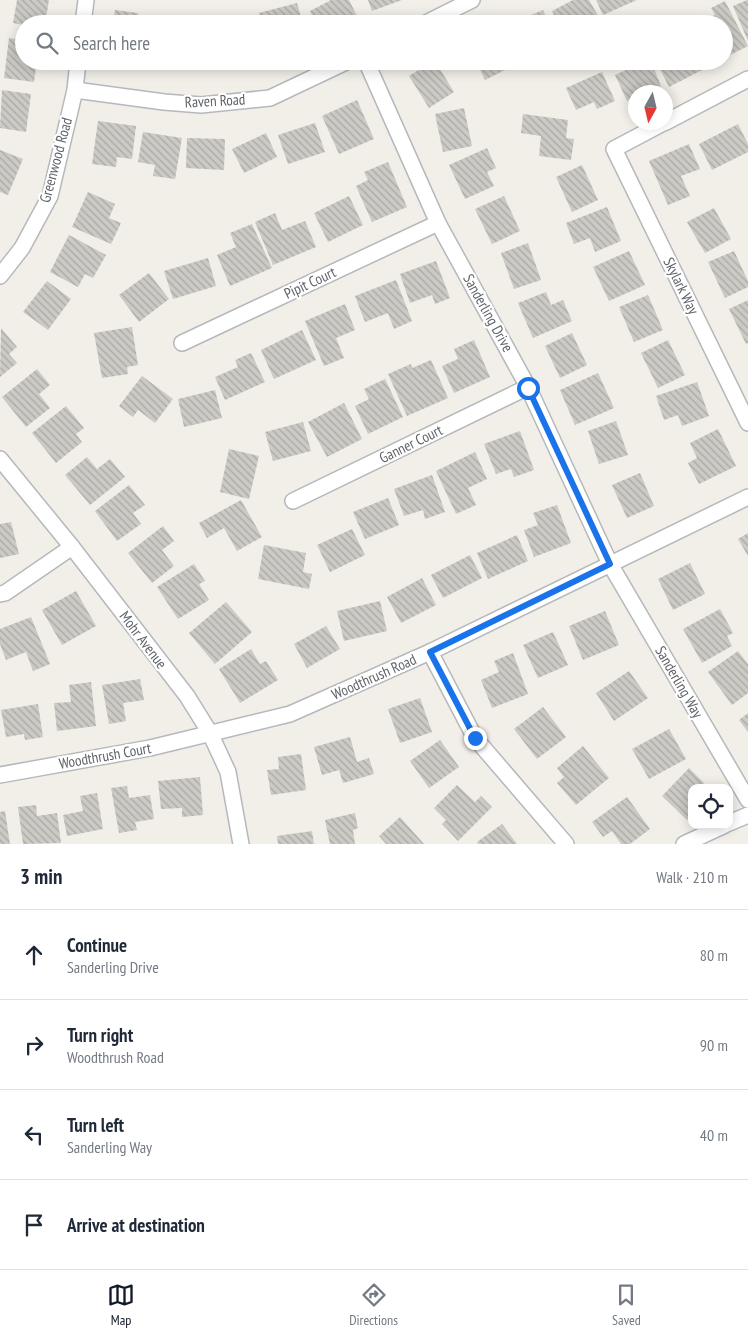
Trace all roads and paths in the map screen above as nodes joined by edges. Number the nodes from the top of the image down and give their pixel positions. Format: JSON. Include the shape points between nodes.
{"nodes":[{"id":1,"x":86,"y":0,"type":"edge"},
{"id":2,"x":472,"y":0,"type":"edge"},
{"id":3,"x":84,"y":15,"type":"edge"},
{"id":4,"x":442,"y":15,"type":"edge"},
{"id":5,"x":77,"y":70,"type":"edge"},
{"id":6,"x":329,"y":70,"type":"edge"},
{"id":7,"x":370,"y":70,"type":"edge"},
{"id":8,"x":748,"y":79,"type":"edge"},
{"id":9,"x":75,"y":90,"type":"junction"},
{"id":10,"x":673,"y":118,"type":"edge"},
{"id":11,"x":650,"y":130,"type":"edge"},
{"id":12,"x":438,"y":223,"type":"junction"},
{"id":13,"x":0,"y":276,"type":"edge"},
{"id":14,"x":182,"y":342,"type":"dead end"},
{"id":15,"x":528,"y":388,"type":"junction"},
{"id":16,"x":748,"y":422,"type":"edge"},
{"id":17,"x":0,"y":459,"type":"edge"},
{"id":18,"x":748,"y":498,"type":"edge"},
{"id":19,"x":293,"y":501,"type":"dead end"},
{"id":20,"x":72,"y":547,"type":"junction"},
{"id":21,"x":610,"y":564,"type":"junction"},
{"id":22,"x":0,"y":594,"type":"edge"},
{"id":23,"x":430,"y":652,"type":"junction"},
{"id":24,"x":210,"y":733,"type":"junction"},
{"id":25,"x":0,"y":775,"type":"edge"},
{"id":26,"x":748,"y":800,"type":"edge"},
{"id":27,"x":748,"y":815,"type":"edge"},
{"id":28,"x":733,"y":821,"type":"edge"},
{"id":29,"x":716,"y":829,"type":"edge"},
{"id":30,"x":241,"y":844,"type":"edge"},
{"id":31,"x":566,"y":844,"type":"edge"},
{"id":32,"x":684,"y":844,"type":"edge"}],
"edges":[{"from":1,"to":3,"type":"street"},
{"from":2,"to":4,"type":"street"},
{"from":5,"to":9,"type":"street","name":"Greenwood Road"},
{"from":6,"to":9,"type":"street","name":"Raven Road","via":[[270,98],[201,105]]},
{"from":7,"to":12,"type":"street","name":"Sanderling Drive"},
{"from":8,"to":10,"type":"street"},
{"from":9,"to":13,"type":"street","name":"Greenwood Road","via":[[50,196],[22,248]]},
{"from":11,"to":16,"type":"street","name":"Skylark Way","via":[[614,149]]},
{"from":12,"to":14,"type":"street","name":"Pipit Court"},
{"from":12,"to":15,"type":"street","name":"Sanderling Drive"},
{"from":15,"to":19,"type":"street","name":"Ganner Court"},
{"from":15,"to":21,"type":"street","name":"Sanderling Drive"},
{"from":17,"to":20,"type":"street","name":"Mohr Avenue"},
{"from":18,"to":21,"type":"street","name":"Woodthrush Road"},
{"from":20,"to":22,"type":"street"},
{"from":20,"to":24,"type":"street","name":"Mohr Avenue","via":[[186,696]]},
{"from":21,"to":23,"type":"street","name":"Woodthrush Road"},
{"from":21,"to":26,"type":"street","name":"Sanderling Way"},
{"from":23,"to":24,"type":"street","name":"Woodthrush Road","via":[[290,714]]},
{"from":23,"to":31,"type":"street","via":[[475,738]]},
{"from":24,"to":25,"type":"street","name":"Woodthrush Court","via":[[150,748]]},
{"from":24,"to":30,"type":"street","name":"Mohr Avenue","via":[[228,772]]},
{"from":27,"to":28,"type":"street"},
{"from":29,"to":32,"type":"street"}]}
